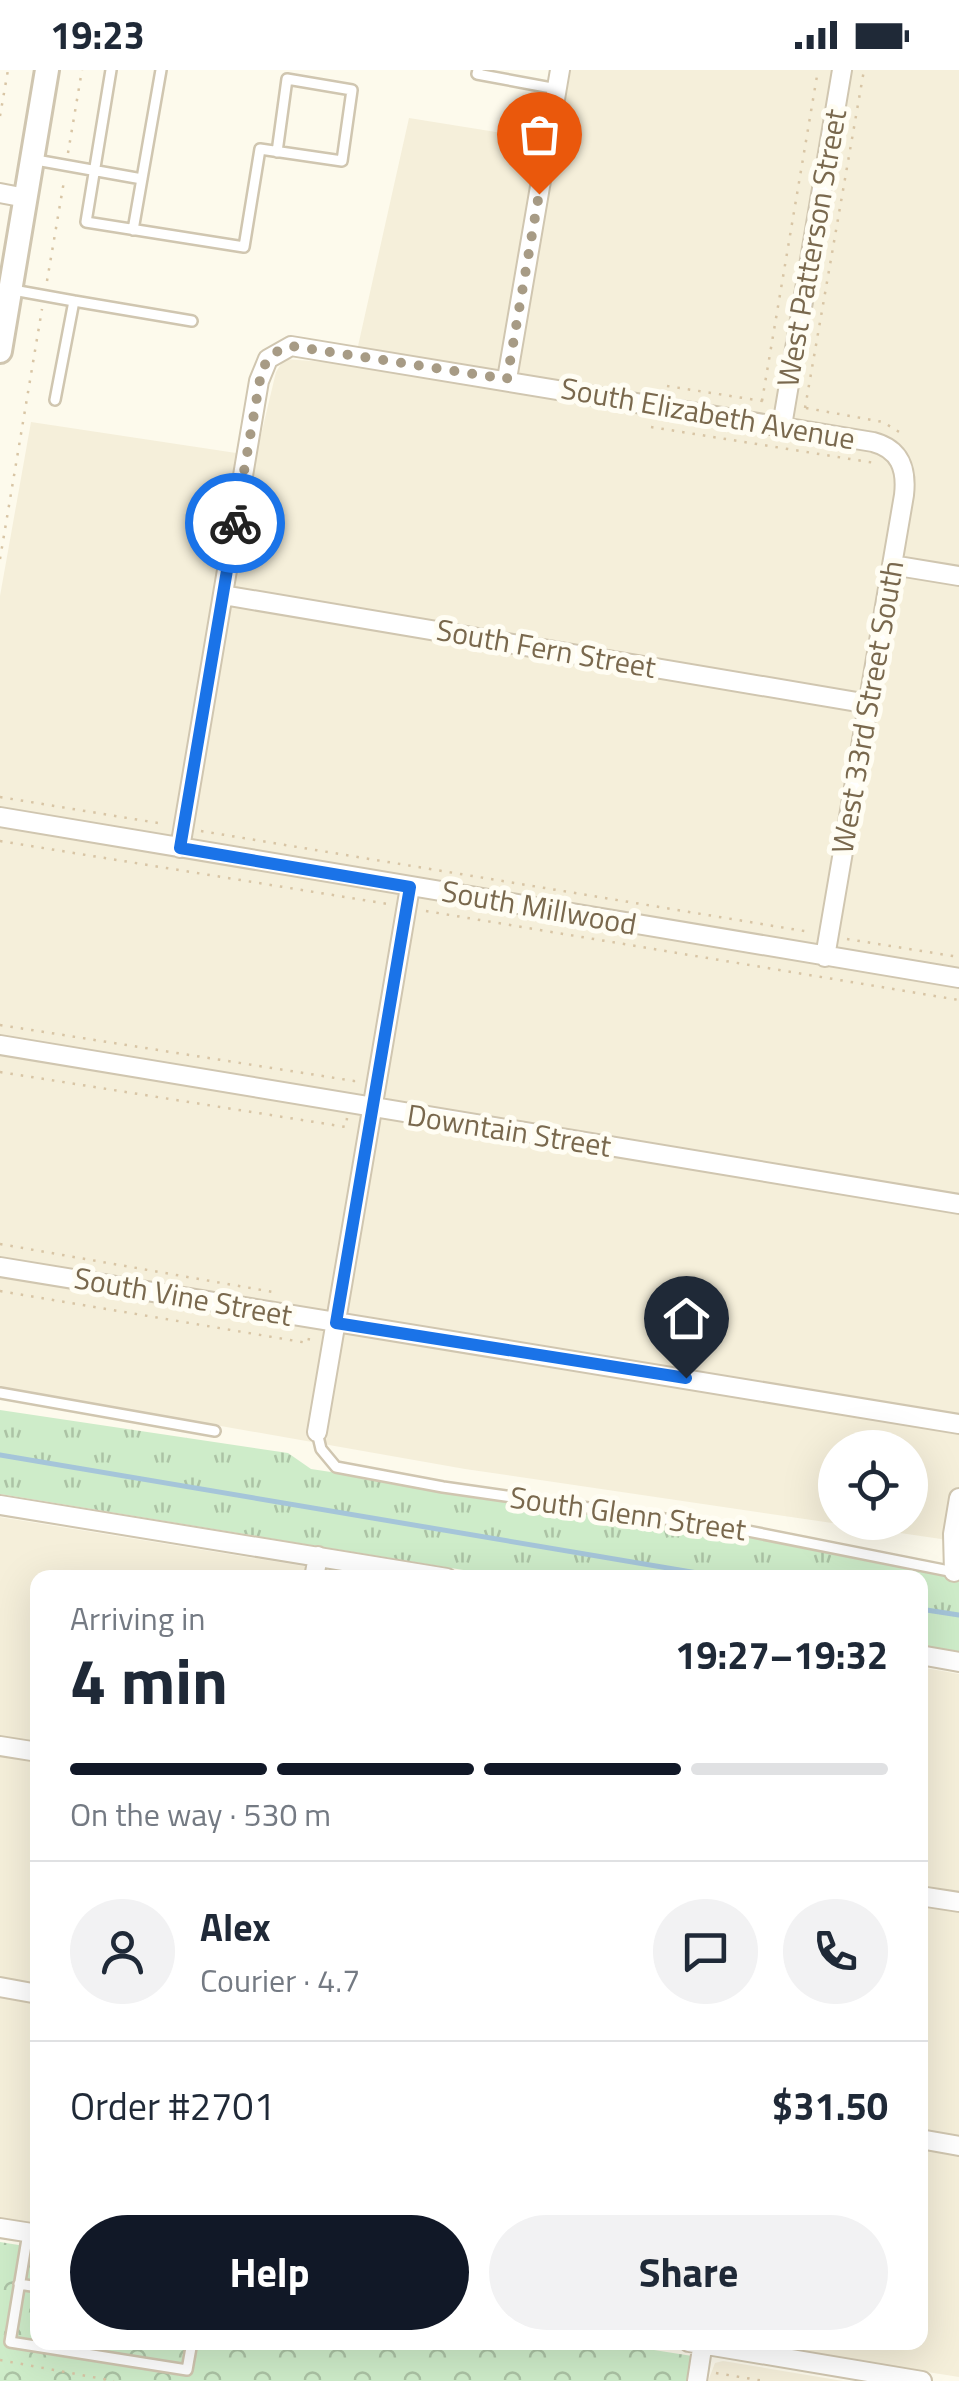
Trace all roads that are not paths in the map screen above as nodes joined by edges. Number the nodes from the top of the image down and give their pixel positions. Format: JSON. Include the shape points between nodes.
{"nodes":[{"id":1,"x":47,"y":70,"type":"edge"},
{"id":2,"x":111,"y":70,"type":"edge"},
{"id":3,"x":161,"y":70,"type":"edge"},
{"id":4,"x":478,"y":70,"type":"edge"},
{"id":5,"x":842,"y":70,"type":"edge"},
{"id":6,"x":558,"y":79,"type":"edge"},
{"id":7,"x":276,"y":152,"type":"junction"},
{"id":8,"x":33,"y":160,"type":"junction"},
{"id":9,"x":95,"y":170,"type":"junction"},
{"id":10,"x":142,"y":179,"type":"junction"},
{"id":11,"x":0,"y":193,"type":"edge"},
{"id":12,"x":26,"y":198,"type":"junction"},
{"id":13,"x":133,"y":230,"type":"junction"},
{"id":14,"x":10,"y":290,"type":"junction"},
{"id":15,"x":74,"y":301,"type":"junction"},
{"id":16,"x":192,"y":321,"type":"dead end"},
{"id":17,"x":0,"y":351,"type":"edge"},
{"id":18,"x":507,"y":379,"type":"junction"},
{"id":19,"x":55,"y":400,"type":"dead end"},
{"id":20,"x":782,"y":426,"type":"junction"},
{"id":21,"x":890,"y":461,"type":"joint"},
{"id":22,"x":892,"y":565,"type":"junction"},
{"id":23,"x":959,"y":576,"type":"edge"},
{"id":24,"x":223,"y":595,"type":"junction"},
{"id":25,"x":869,"y":704,"type":"junction"},
{"id":26,"x":0,"y":818,"type":"edge"},
{"id":27,"x":180,"y":848,"type":"junction"},
{"id":28,"x":410,"y":887,"type":"junction"},
{"id":29,"x":824,"y":957,"type":"junction"},
{"id":30,"x":959,"y":978,"type":"edge"},
{"id":31,"x":0,"y":1045,"type":"edge"},
{"id":32,"x":372,"y":1109,"type":"junction"},
{"id":33,"x":959,"y":1204,"type":"edge"},
{"id":34,"x":0,"y":1266,"type":"edge"},
{"id":35,"x":336,"y":1323,"type":"junction"},
{"id":36,"x":0,"y":1393,"type":"edge"},
{"id":37,"x":959,"y":1424,"type":"edge"},
{"id":38,"x":215,"y":1431,"type":"dead end"},
{"id":39,"x":317,"y":1432,"type":"joint"},
{"id":40,"x":959,"y":1498,"type":"edge"},
{"id":41,"x":0,"y":1504,"type":"edge"},
{"id":42,"x":318,"y":1556,"type":"junction"},
{"id":43,"x":315,"y":1570,"type":"edge"},
{"id":44,"x":400,"y":1570,"type":"edge"},
{"id":45,"x":956,"y":1572,"type":"edge"},
{"id":46,"x":928,"y":1656,"type":"edge"},
{"id":47,"x":959,"y":1662,"type":"edge"},
{"id":48,"x":0,"y":1746,"type":"edge"},
{"id":49,"x":30,"y":1751,"type":"edge"},
{"id":50,"x":928,"y":1897,"type":"edge"},
{"id":51,"x":959,"y":1902,"type":"edge"},
{"id":52,"x":0,"y":1987,"type":"edge"},
{"id":53,"x":30,"y":1993,"type":"edge"},
{"id":54,"x":928,"y":2141,"type":"edge"},
{"id":55,"x":959,"y":2146,"type":"edge"},
{"id":56,"x":0,"y":2228,"type":"edge"},
{"id":57,"x":30,"y":2234,"type":"edge"},
{"id":58,"x":30,"y":2242,"type":"edge"},
{"id":59,"x":19,"y":2284,"type":"junction"},
{"id":60,"x":30,"y":2286,"type":"edge"},
{"id":61,"x":30,"y":2345,"type":"edge"},
{"id":62,"x":61,"y":2350,"type":"edge"},
{"id":63,"x":191,"y":2350,"type":"edge"},
{"id":64,"x":699,"y":2350,"type":"edge"},
{"id":65,"x":740,"y":2350,"type":"edge"},
{"id":66,"x":697,"y":2381,"type":"edge"},
{"id":67,"x":922,"y":2381,"type":"edge"}],
"edges":[{"from":1,"to":8,"type":"street"},
{"from":2,"to":9,"type":"lane"},
{"from":3,"to":10,"type":"lane"},
{"from":4,"to":6,"type":"lane"},
{"from":5,"to":20,"type":"street","name":"West Patterson Street"},
{"from":6,"to":18,"type":"street"},
{"from":7,"to":7,"type":"lane","via":[[342,161],[352,90],[286,79]]},
{"from":7,"to":13,"type":"lane","via":[[260,150],[244,247]]},
{"from":8,"to":9,"type":"lane"},
{"from":8,"to":12,"type":"street"},
{"from":9,"to":10,"type":"lane"},
{"from":9,"to":13,"type":"lane","via":[[86,222]]},
{"from":10,"to":13,"type":"lane"},
{"from":11,"to":12,"type":"street"},
{"from":12,"to":14,"type":"street"},
{"from":14,"to":15,"type":"lane"},
{"from":14,"to":17,"type":"street"},
{"from":15,"to":16,"type":"lane"},
{"from":15,"to":19,"type":"lane"},
{"from":18,"to":20,"type":"street","name":"South Elizabeth Avenue"},
{"from":18,"to":24,"type":"street","name":"South Elizabeth Avenue","via":[[291,346],[276,352],[262,368]]},
{"from":20,"to":21,"type":"street","name":"South Elizabeth Avenue","via":[[882,444]]},
{"from":21,"to":22,"type":"street","name":"West 33rd Street South","via":[[906,480]]},
{"from":22,"to":23,"type":"street"},
{"from":22,"to":25,"type":"street","name":"West 33rd Street South"},
{"from":24,"to":25,"type":"street","name":"South Fern Street"},
{"from":24,"to":27,"type":"street"},
{"from":25,"to":29,"type":"street","name":"West 33rd Street South"},
{"from":26,"to":27,"type":"street","name":"South Millwood"},
{"from":27,"to":28,"type":"street","name":"South Millwood"},
{"from":28,"to":29,"type":"street","name":"South Millwood"},
{"from":28,"to":32,"type":"street"},
{"from":29,"to":30,"type":"street","name":"South Millwood"},
{"from":31,"to":32,"type":"street","name":"Downtain Street"},
{"from":32,"to":33,"type":"street","name":"Downtain Street"},
{"from":32,"to":35,"type":"street"},
{"from":34,"to":35,"type":"street","name":"South Vine Street"},
{"from":35,"to":37,"type":"street","name":"South Vine Street"},
{"from":35,"to":39,"type":"street"},
{"from":36,"to":38,"type":"lane"},
{"from":39,"to":45,"type":"lane","name":"South Glenn Street","via":[[336,1466],[443,1488],[748,1531]]},
{"from":40,"to":45,"type":"street"},
{"from":41,"to":42,"type":"street"},
{"from":42,"to":43,"type":"street"},
{"from":42,"to":44,"type":"street"},
{"from":46,"to":47,"type":"street"},
{"from":48,"to":49,"type":"street"},
{"from":50,"to":51,"type":"street"},
{"from":52,"to":53,"type":"street"},
{"from":54,"to":55,"type":"street"},
{"from":56,"to":57,"type":"street"},
{"from":58,"to":59,"type":"lane"},
{"from":59,"to":60,"type":"lane"},
{"from":59,"to":61,"type":"lane","via":[[10,2342]]},
{"from":62,"to":63,"type":"lane","via":[[188,2370]]},
{"from":64,"to":66,"type":"street"},
{"from":65,"to":67,"type":"street"}]}
